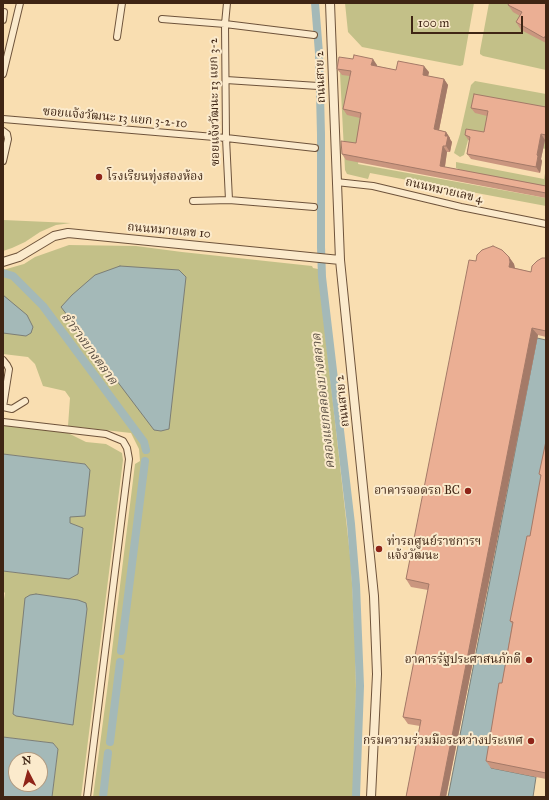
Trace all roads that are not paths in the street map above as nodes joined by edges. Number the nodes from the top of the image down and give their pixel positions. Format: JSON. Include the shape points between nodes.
{"nodes":[{"id":1,"x":20,"y":3,"type":"edge"},
{"id":2,"x":122,"y":3,"type":"edge"},
{"id":3,"x":227,"y":3,"type":"edge"},
{"id":4,"x":330,"y":3,"type":"edge"},
{"id":5,"x":3,"y":12,"type":"edge"},
{"id":6,"x":162,"y":19,"type":"dead end"},
{"id":7,"x":3,"y":20,"type":"edge"},
{"id":8,"x":225,"y":24,"type":"junction"},
{"id":9,"x":314,"y":34,"type":"dead end"},
{"id":10,"x":117,"y":37,"type":"dead end"},
{"id":11,"x":3,"y":74,"type":"edge"},
{"id":12,"x":226,"y":80,"type":"junction"},
{"id":13,"x":318,"y":86,"type":"dead end"},
{"id":14,"x":3,"y":119,"type":"edge"},
{"id":15,"x":3,"y":132,"type":"edge"},
{"id":16,"x":226,"y":138,"type":"junction"},
{"id":17,"x":315,"y":148,"type":"dead end"},
{"id":18,"x":3,"y":161,"type":"edge"},
{"id":19,"x":336,"y":182,"type":"junction"},
{"id":20,"x":229,"y":200,"type":"junction"},
{"id":21,"x":193,"y":201,"type":"dead end"},
{"id":22,"x":314,"y":207,"type":"dead end"},
{"id":23,"x":546,"y":224,"type":"edge"},
{"id":24,"x":340,"y":260,"type":"junction"},
{"id":25,"x":3,"y":262,"type":"edge"},
{"id":26,"x":3,"y":360,"type":"edge"},
{"id":27,"x":24,"y":401,"type":"dead end"},
{"id":28,"x":3,"y":407,"type":"edge"},
{"id":29,"x":3,"y":422,"type":"edge"},
{"id":30,"x":87,"y":797,"type":"edge"},
{"id":31,"x":370,"y":797,"type":"edge"}],
"edges":[{"from":1,"to":11,"type":"street"},
{"from":2,"to":10,"type":"street"},
{"from":3,"to":8,"type":"street","name":"ซอยแจ้งวัฒนะ 13 แยก 3-2"},
{"from":4,"to":19,"type":"street","name":"ถนนสาย 2"},
{"from":5,"to":7,"type":"street"},
{"from":6,"to":8,"type":"street"},
{"from":8,"to":9,"type":"street"},
{"from":8,"to":12,"type":"street","name":"ซอยแจ้งวัฒนะ 13 แยก 3-2"},
{"from":12,"to":13,"type":"street"},
{"from":12,"to":16,"type":"street","name":"ซอยแจ้งวัฒนะ 13 แยก 3-2"},
{"from":14,"to":16,"type":"street","name":"ซอยแจ้งวัฒนะ 13 แยก 3-2-10"},
{"from":15,"to":18,"type":"street","via":[[7,134],[8,139]]},
{"from":16,"to":17,"type":"street","name":"ซอยแจ้งวัฒนะ 13 แยก 3-2-10"},
{"from":16,"to":20,"type":"street","name":"ซอยแจ้งวัฒนะ 13 แยก 3-2"},
{"from":19,"to":23,"type":"street","name":"ถนนหมายเลข 4","via":[[373,186]]},
{"from":19,"to":24,"type":"street","name":"ถนนสาย 2"},
{"from":20,"to":21,"type":"street"},
{"from":20,"to":22,"type":"street"},
{"from":24,"to":25,"type":"street","name":"ถนนหมายเลข 10","via":[[68,233],[54,236],[19,257]]},
{"from":24,"to":31,"type":"street","name":"ถนนสาย 2","via":[[374,596],[377,674]]},
{"from":26,"to":28,"type":"street","via":[[9,369]]},
{"from":27,"to":28,"type":"street","via":[[12,408]]},
{"from":29,"to":30,"type":"street","via":[[106,434],[123,441],[127,448],[129,459]]}]}
